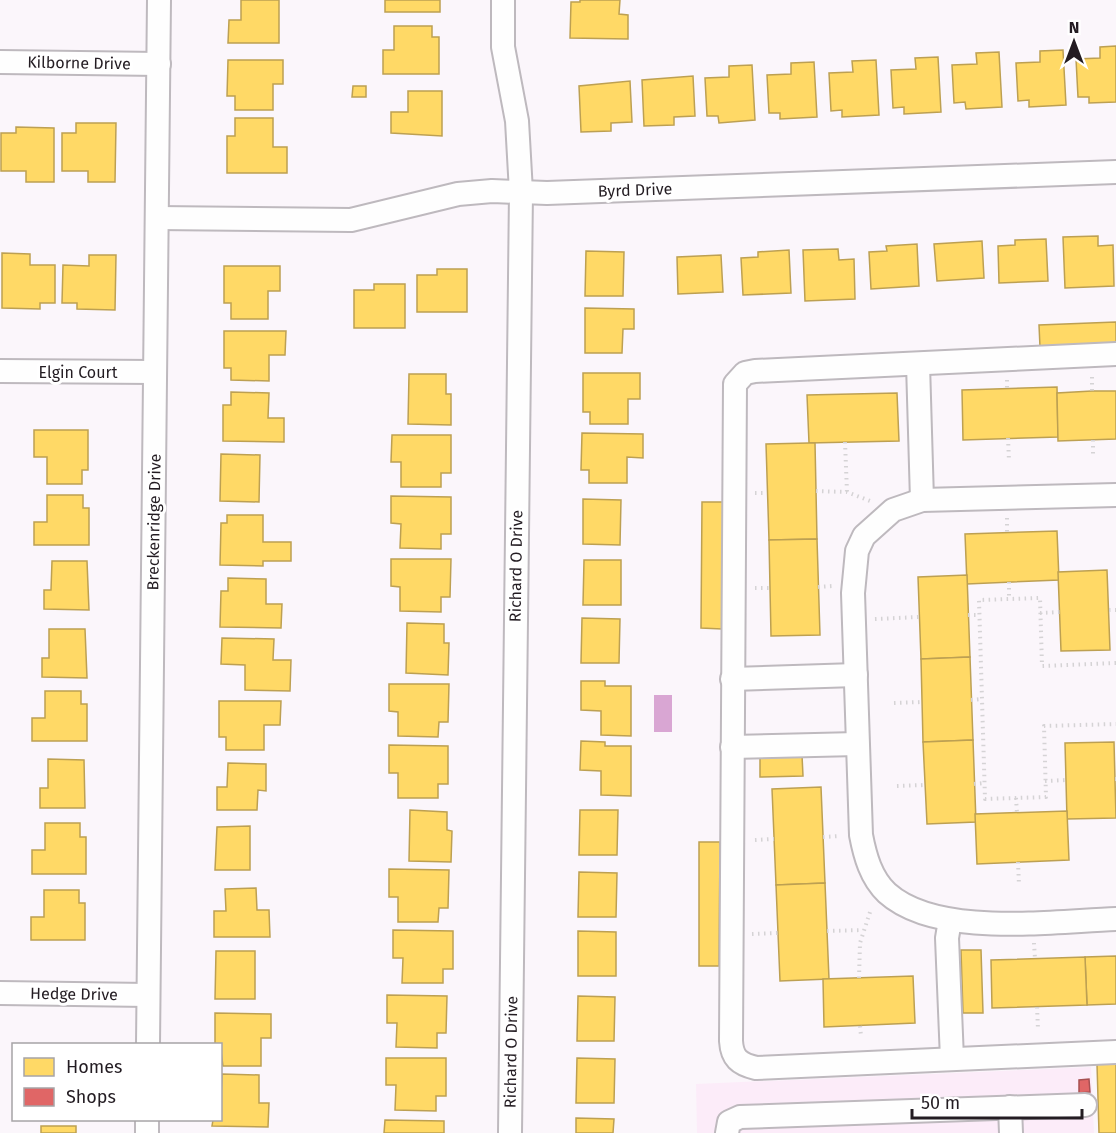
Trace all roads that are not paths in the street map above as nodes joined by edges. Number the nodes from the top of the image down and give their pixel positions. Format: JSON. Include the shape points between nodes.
{"nodes":[{"id":1,"x":159,"y":0,"type":"edge"},
{"id":2,"x":503,"y":0,"type":"edge"},
{"id":3,"x":0,"y":62,"type":"edge"},
{"id":4,"x":159,"y":64,"type":"junction"},
{"id":5,"x":1116,"y":172,"type":"edge"},
{"id":6,"x":521,"y":192,"type":"junction"},
{"id":7,"x":157,"y":218,"type":"junction"},
{"id":8,"x":1116,"y":354,"type":"edge"},
{"id":9,"x":918,"y":363,"type":"junction"},
{"id":10,"x":0,"y":371,"type":"edge"},
{"id":11,"x":155,"y":372,"type":"junction"},
{"id":12,"x":1116,"y":495,"type":"edge"},
{"id":13,"x":922,"y":500,"type":"junction"},
{"id":14,"x":856,"y":675,"type":"junction"},
{"id":15,"x":732,"y":679,"type":"junction"},
{"id":16,"x":857,"y":744,"type":"junction"},
{"id":17,"x":732,"y":747,"type":"junction"},
{"id":18,"x":1116,"y":919,"type":"edge"},
{"id":19,"x":950,"y":920,"type":"junction"},
{"id":20,"x":0,"y":993,"type":"edge"},
{"id":21,"x":148,"y":995,"type":"junction"},
{"id":22,"x":148,"y":1043,"type":"edge"},
{"id":23,"x":1116,"y":1052,"type":"edge"},
{"id":24,"x":952,"y":1059,"type":"junction"},
{"id":25,"x":1085,"y":1105,"type":"dead end"},
{"id":26,"x":1010,"y":1107,"type":"junction"},
{"id":27,"x":510,"y":1133,"type":"edge"},
{"id":28,"x":727,"y":1133,"type":"edge"},
{"id":29,"x":1011,"y":1133,"type":"edge"}],
"edges":[{"from":1,"to":4,"type":"street","name":"Breckenridge Drive"},
{"from":2,"to":6,"type":"street","name":"Richard O Drive","via":[[503,47],[517,121]]},
{"from":3,"to":4,"type":"street","name":"Kilborne Drive"},
{"from":4,"to":7,"type":"street","name":"Breckenridge Drive"},
{"from":5,"to":6,"type":"street","name":"Byrd Drive"},
{"from":6,"to":7,"type":"street","name":"Byrd Drive","via":[[458,194],[351,220]]},
{"from":6,"to":27,"type":"street","name":"Richard O Drive"},
{"from":7,"to":11,"type":"street","name":"Breckenridge Drive"},
{"from":8,"to":9,"type":"street"},
{"from":9,"to":13,"type":"street"},
{"from":9,"to":15,"type":"street","via":[[754,371],[745,373],[735,384]]},
{"from":10,"to":11,"type":"street","name":"Elgin Court"},
{"from":11,"to":21,"type":"street","name":"Breckenridge Drive"},
{"from":12,"to":13,"type":"street"},
{"from":13,"to":14,"type":"street","via":[[893,510],[876,522],[857,551],[853,593]]},
{"from":14,"to":15,"type":"street"},
{"from":14,"to":16,"type":"street"},
{"from":15,"to":17,"type":"street"},
{"from":16,"to":17,"type":"street"},
{"from":16,"to":19,"type":"street","via":[[861,835],[874,876],[900,903]]},
{"from":17,"to":24,"type":"street","via":[[730,1041],[736,1059],[756,1068]]},
{"from":18,"to":19,"type":"street","via":[[980,923]]},
{"from":19,"to":24,"type":"street","via":[[947,938]]},
{"from":20,"to":21,"type":"street","name":"Hedge Drive"},
{"from":21,"to":22,"type":"street","name":"Breckenridge Drive"},
{"from":23,"to":24,"type":"street"},
{"from":25,"to":26,"type":"street"},
{"from":26,"to":28,"type":"street","via":[[740,1117],[729,1122]]},
{"from":26,"to":29,"type":"street"}]}
